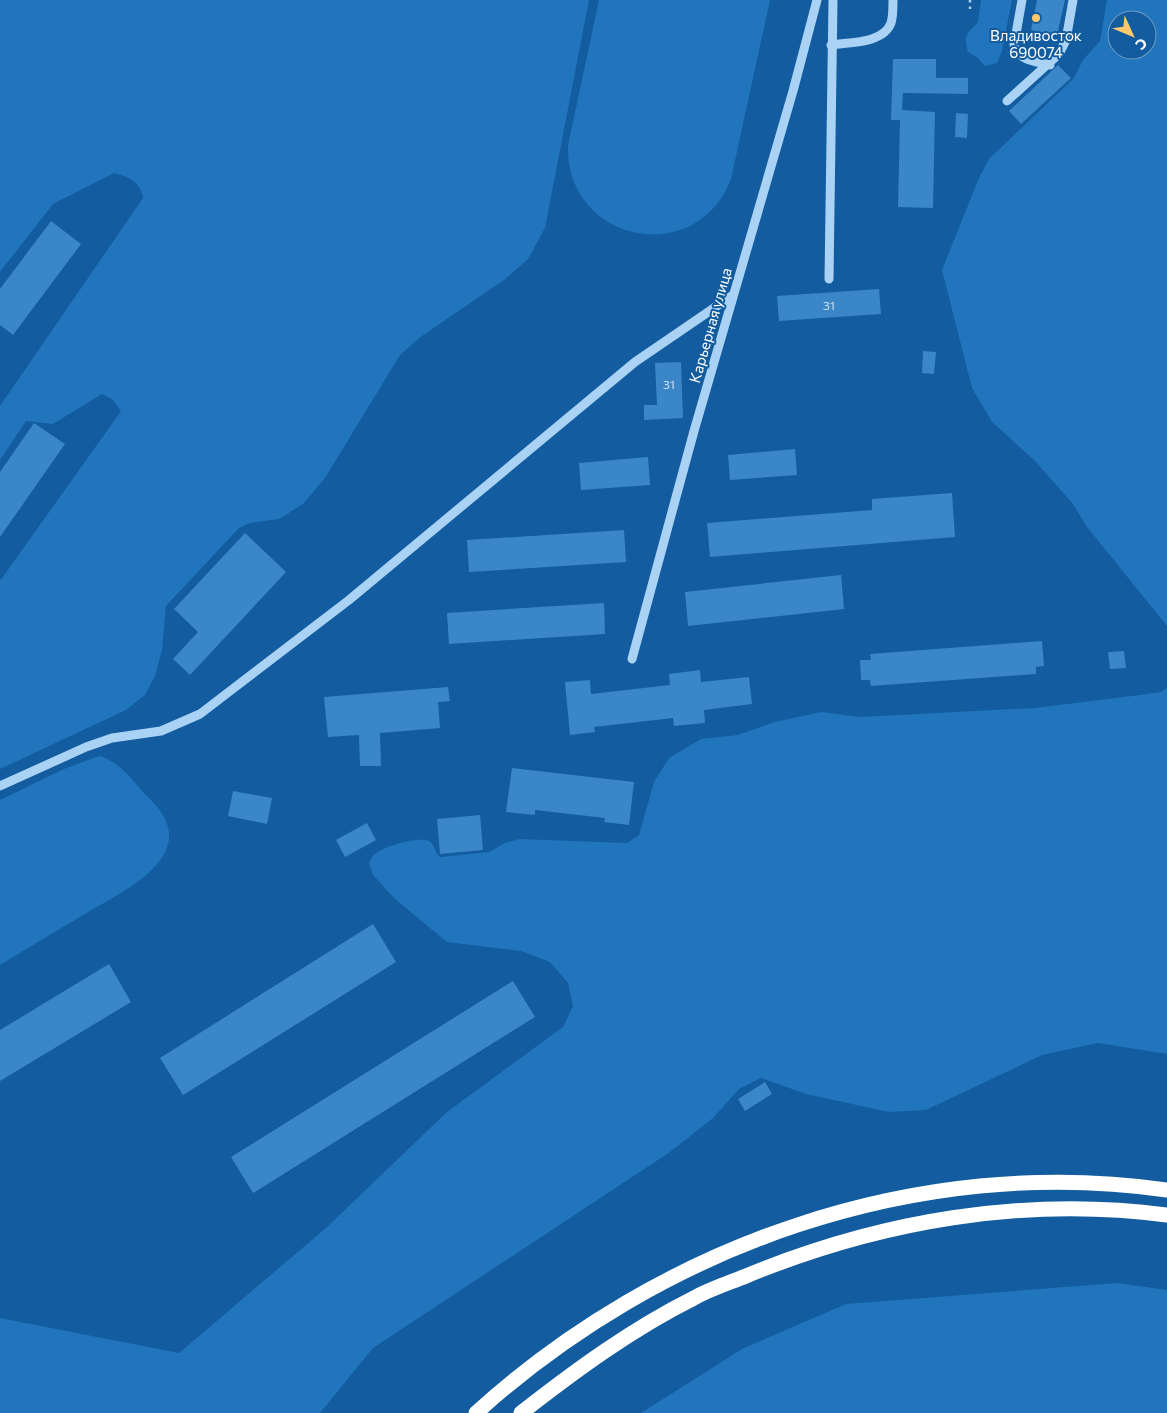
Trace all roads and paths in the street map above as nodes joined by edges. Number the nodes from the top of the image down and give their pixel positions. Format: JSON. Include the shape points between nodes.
{"nodes":[{"id":1,"x":817,"y":0,"type":"edge"},
{"id":2,"x":833,"y":0,"type":"edge"},
{"id":3,"x":893,"y":0,"type":"edge"},
{"id":4,"x":970,"y":0,"type":"edge"},
{"id":5,"x":1022,"y":0,"type":"edge"},
{"id":6,"x":1073,"y":0,"type":"edge"},
{"id":7,"x":970,"y":13,"type":"dead end"},
{"id":8,"x":831,"y":44,"type":"junction"},
{"id":9,"x":1050,"y":65,"type":"junction"},
{"id":10,"x":1008,"y":101,"type":"dead end"},
{"id":11,"x":829,"y":279,"type":"dead end"},
{"id":12,"x":733,"y":295,"type":"junction"},
{"id":13,"x":632,"y":659,"type":"dead end"},
{"id":14,"x":0,"y":786,"type":"edge"},
{"id":15,"x":1167,"y":1190,"type":"edge"},
{"id":16,"x":1167,"y":1215,"type":"edge"},
{"id":17,"x":476,"y":1413,"type":"edge"},
{"id":18,"x":521,"y":1413,"type":"edge"}],
"edges":[{"from":1,"to":12,"type":"street","name":"Карьерная улица"},
{"from":2,"to":8,"type":"street"},
{"from":3,"to":8,"type":"street","via":[[891,22],[886,31],[874,38]]},
{"from":4,"to":7,"type":"path"},
{"from":5,"to":9,"type":"street","via":[[1014,45],[1016,52],[1021,57]]},
{"from":6,"to":9,"type":"street","via":[[1066,40]]},
{"from":8,"to":11,"type":"street"},
{"from":9,"to":10,"type":"street"},
{"from":12,"to":13,"type":"street","name":"Карьерная улица"},
{"from":12,"to":14,"type":"street","via":[[635,362],[349,600],[200,714],[161,731],[112,738],[86,747]]},
{"from":15,"to":17,"type":"highway","via":[[1074,1182],[990,1186],[907,1195],[813,1218],[717,1257],[602,1316]]},
{"from":16,"to":18,"type":"highway","via":[[1124,1209],[1051,1209],[965,1215],[874,1233],[803,1254],[694,1298],[603,1351]]}]}
